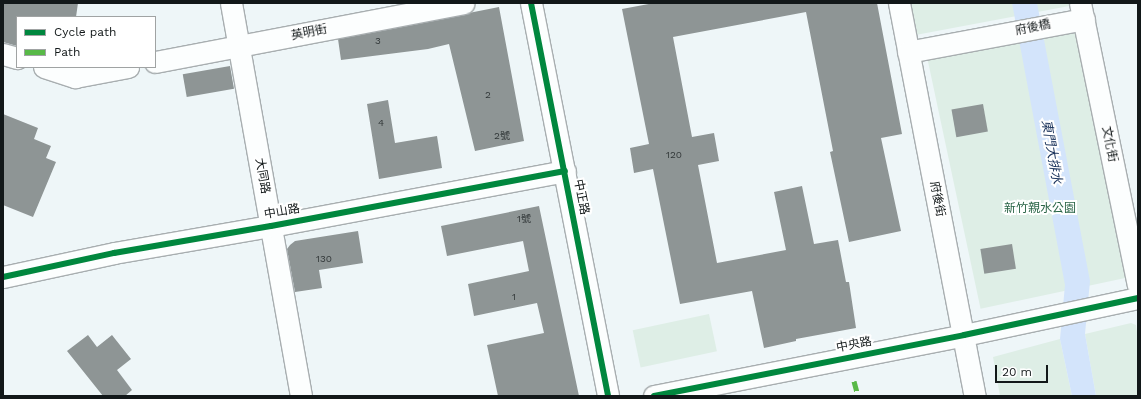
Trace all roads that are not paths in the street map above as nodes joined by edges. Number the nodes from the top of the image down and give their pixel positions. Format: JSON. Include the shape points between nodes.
{"nodes":[{"id":1,"x":231,"y":3,"type":"edge"},
{"id":2,"x":463,"y":3,"type":"edge"},
{"id":3,"x":531,"y":3,"type":"edge"},
{"id":4,"x":899,"y":3,"type":"edge"},
{"id":5,"x":1082,"y":11,"type":"edge"},
{"id":6,"x":239,"y":46,"type":"junction"},
{"id":7,"x":908,"y":52,"type":"junction"},
{"id":8,"x":3,"y":54,"type":"edge"},
{"id":9,"x":16,"y":58,"type":"edge"},
{"id":10,"x":156,"y":62,"type":"edge"},
{"id":11,"x":47,"y":68,"type":"edge"},
{"id":12,"x":123,"y":68,"type":"edge"},
{"id":13,"x":565,"y":171,"type":"junction"},
{"id":14,"x":271,"y":226,"type":"junction"},
{"id":15,"x":3,"y":277,"type":"edge"},
{"id":16,"x":1138,"y":286,"type":"edge"},
{"id":17,"x":1138,"y":298,"type":"edge"},
{"id":18,"x":964,"y":335,"type":"junction"},
{"id":19,"x":301,"y":396,"type":"edge"},
{"id":20,"x":608,"y":396,"type":"edge"},
{"id":21,"x":654,"y":396,"type":"edge"},
{"id":22,"x":975,"y":396,"type":"edge"}],
"edges":[{"from":1,"to":6,"type":"street","name":"大同路"},
{"from":2,"to":6,"type":"street","name":"英明街"},
{"from":3,"to":13,"type":"street","name":"中正路"},
{"from":4,"to":7,"type":"street","name":"府後街"},
{"from":5,"to":7,"type":"street","name":"府後橋","via":[[1058,23]]},
{"from":5,"to":16,"type":"street","name":"文化街"},
{"from":6,"to":10,"type":"street","name":"英明街"},
{"from":6,"to":14,"type":"street","name":"大同路"},
{"from":7,"to":18,"type":"street","name":"府後街"},
{"from":8,"to":9,"type":"street"},
{"from":11,"to":12,"type":"street","via":[[75,77]]},
{"from":13,"to":14,"type":"street","name":"中山路"},
{"from":13,"to":20,"type":"street","name":"中正路"},
{"from":14,"to":15,"type":"street","name":"中山路","via":[[114,252]]},
{"from":14,"to":19,"type":"street","name":"大同路"},
{"from":17,"to":18,"type":"street","name":"中央路"},
{"from":18,"to":21,"type":"street","name":"中央路"},
{"from":18,"to":22,"type":"street","name":"府後街"}]}
